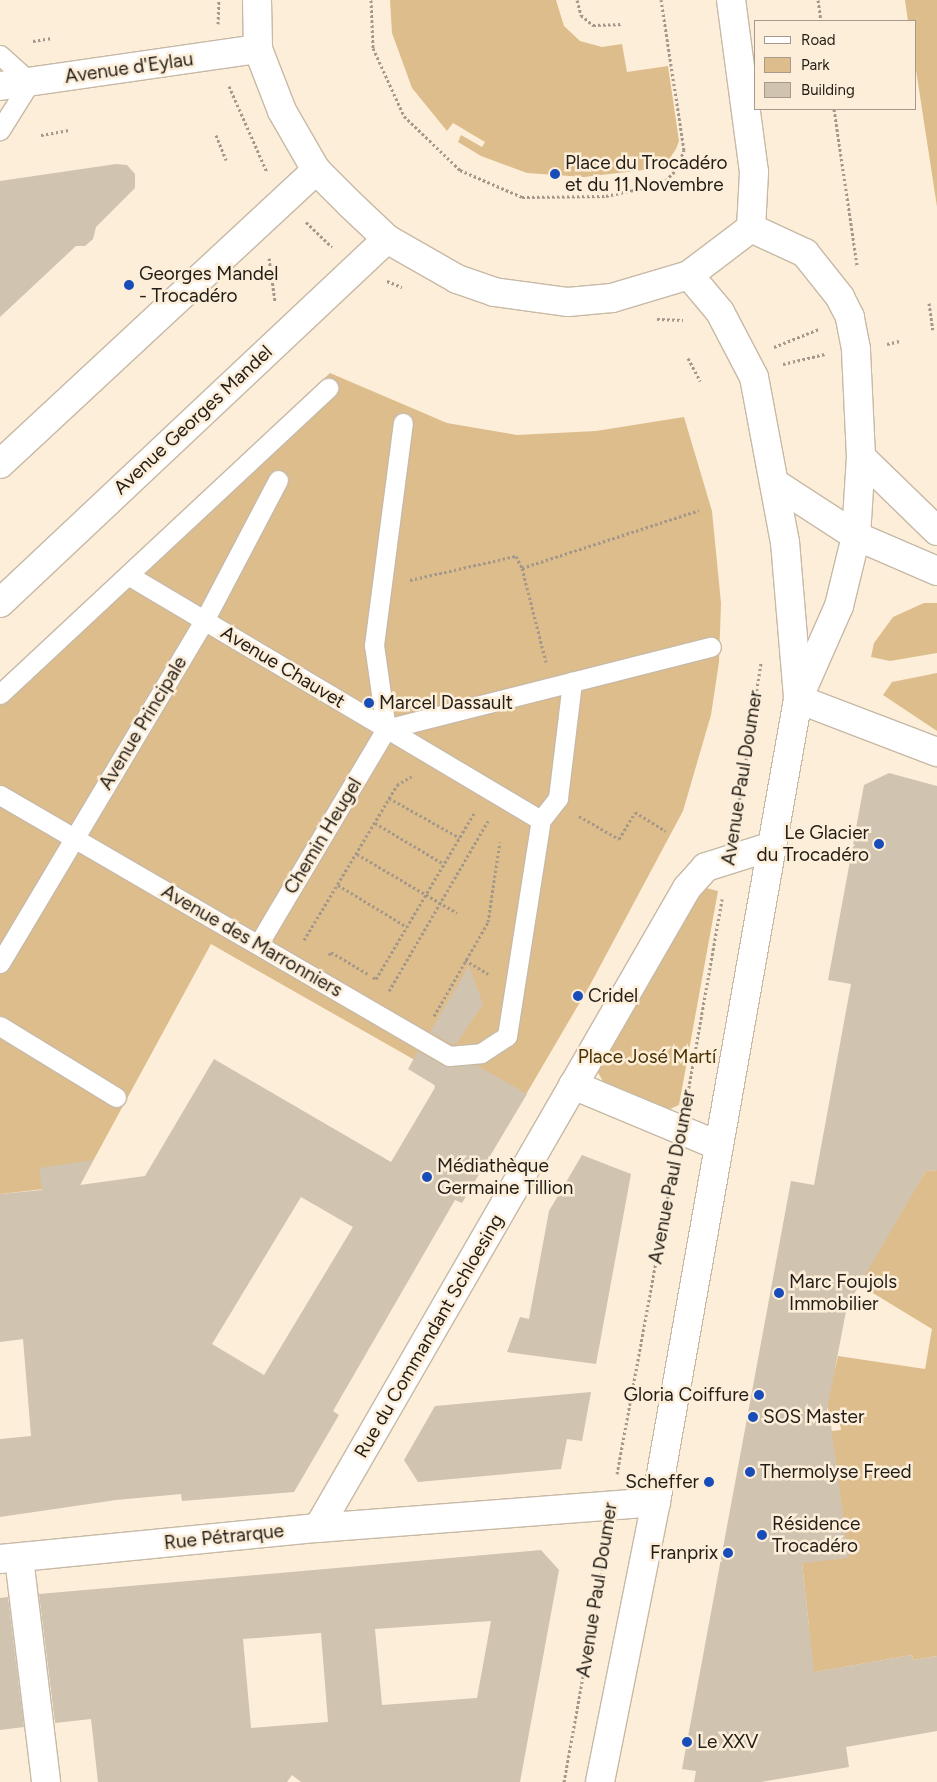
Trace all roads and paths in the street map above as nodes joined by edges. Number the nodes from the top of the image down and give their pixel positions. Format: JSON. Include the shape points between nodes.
{"nodes":[{"id":1,"x":219,"y":0,"type":"edge"},
{"id":2,"x":257,"y":0,"type":"edge"},
{"id":3,"x":371,"y":0,"type":"edge"},
{"id":4,"x":577,"y":0,"type":"edge"},
{"id":5,"x":661,"y":0,"type":"edge"},
{"id":6,"x":731,"y":0,"type":"edge"},
{"id":7,"x":818,"y":0,"type":"edge"},
{"id":8,"x":821,"y":20,"type":"edge"},
{"id":9,"x":622,"y":24,"type":"dead end"},
{"id":10,"x":218,"y":25,"type":"dead end"},
{"id":11,"x":52,"y":38,"type":"dead end"},
{"id":12,"x":33,"y":41,"type":"dead end"},
{"id":13,"x":258,"y":50,"type":"junction"},
{"id":14,"x":0,"y":55,"type":"edge"},
{"id":15,"x":225,"y":76,"type":"dead end"},
{"id":16,"x":30,"y":82,"type":"junction"},
{"id":17,"x":0,"y":86,"type":"edge"},
{"id":18,"x":834,"y":110,"type":"edge"},
{"id":19,"x":0,"y":130,"type":"edge"},
{"id":20,"x":70,"y":130,"type":"dead end"},
{"id":21,"x":41,"y":134,"type":"dead end"},
{"id":22,"x":216,"y":135,"type":"dead end"},
{"id":23,"x":226,"y":160,"type":"dead end"},
{"id":24,"x":316,"y":170,"type":"junction"},
{"id":25,"x":268,"y":176,"type":"dead end"},
{"id":26,"x":304,"y":221,"type":"dead end"},
{"id":27,"x":751,"y":228,"type":"junction"},
{"id":28,"x":387,"y":239,"type":"junction"},
{"id":29,"x":267,"y":248,"type":"dead end"},
{"id":30,"x":334,"y":250,"type":"dead end"},
{"id":31,"x":858,"y":272,"type":"dead end"},
{"id":32,"x":689,"y":275,"type":"junction"},
{"id":33,"x":928,"y":303,"type":"dead end"},
{"id":34,"x":276,"y":307,"type":"dead end"},
{"id":35,"x":830,"y":325,"type":"dead end"},
{"id":36,"x":933,"y":330,"type":"dead end"},
{"id":37,"x":900,"y":341,"type":"dead end"},
{"id":38,"x":882,"y":345,"type":"dead end"},
{"id":39,"x":776,"y":347,"type":"dead end"},
{"id":40,"x":833,"y":353,"type":"dead end"},
{"id":41,"x":688,"y":358,"type":"dead end"},
{"id":42,"x":782,"y":364,"type":"dead end"},
{"id":43,"x":700,"y":382,"type":"dead end"},
{"id":44,"x":328,"y":388,"type":"dead end"},
{"id":45,"x":404,"y":423,"type":"dead end"},
{"id":46,"x":861,"y":457,"type":"junction"},
{"id":47,"x":0,"y":464,"type":"edge"},
{"id":48,"x":278,"y":480,"type":"dead end"},
{"id":49,"x":776,"y":484,"type":"junction"},
{"id":50,"x":698,"y":510,"type":"dead end"},
{"id":51,"x":937,"y":532,"type":"edge"},
{"id":52,"x":856,"y":536,"type":"junction"},
{"id":53,"x":522,"y":568,"type":"junction"},
{"id":54,"x":937,"y":572,"type":"edge"},
{"id":55,"x":128,"y":575,"type":"junction"},
{"id":56,"x":382,"y":586,"type":"junction"},
{"id":57,"x":0,"y":603,"type":"edge"},
{"id":58,"x":205,"y":619,"type":"junction"},
{"id":59,"x":710,"y":647,"type":"dead end"},
{"id":60,"x":761,"y":659,"type":"dead end"},
{"id":61,"x":572,"y":682,"type":"junction"},
{"id":62,"x":552,"y":687,"type":"junction"},
{"id":63,"x":0,"y":694,"type":"edge"},
{"id":64,"x":798,"y":699,"type":"junction"},
{"id":65,"x":386,"y":729,"type":"junction"},
{"id":66,"x":937,"y":752,"type":"edge"},
{"id":67,"x":418,"y":773,"type":"dead end"},
{"id":68,"x":0,"y":795,"type":"edge"},
{"id":69,"x":389,"y":798,"type":"junction"},
{"id":70,"x":555,"y":802,"type":"junction"},
{"id":71,"x":541,"y":820,"type":"junction"},
{"id":72,"x":375,"y":823,"type":"junction"},
{"id":73,"x":665,"y":831,"type":"dead end"},
{"id":74,"x":74,"y":838,"type":"junction"},
{"id":75,"x":460,"y":838,"type":"junction"},
{"id":76,"x":500,"y":842,"type":"dead end"},
{"id":77,"x":769,"y":847,"type":"junction"},
{"id":78,"x":357,"y":854,"type":"junction"},
{"id":79,"x":729,"y":860,"type":"junction"},
{"id":80,"x":444,"y":864,"type":"junction"},
{"id":81,"x":338,"y":885,"type":"junction"},
{"id":82,"x":426,"y":895,"type":"junction"},
{"id":83,"x":440,"y":903,"type":"junction"},
{"id":84,"x":457,"y":913,"type":"dead end"},
{"id":85,"x":407,"y":927,"type":"junction"},
{"id":86,"x":259,"y":943,"type":"junction"},
{"id":87,"x":466,"y":960,"type":"junction"},
{"id":88,"x":291,"y":962,"type":"junction"},
{"id":89,"x":0,"y":963,"type":"edge"},
{"id":90,"x":488,"y":973,"type":"dead end"},
{"id":91,"x":316,"y":977,"type":"junction"},
{"id":92,"x":376,"y":1012,"type":"junction"},
{"id":93,"x":0,"y":1026,"type":"edge"},
{"id":94,"x":420,"y":1039,"type":"junction"},
{"id":95,"x":573,"y":1085,"type":"junction"},
{"id":96,"x":116,"y":1096,"type":"dead end"},
{"id":97,"x":682,"y":1130,"type":"junction"},
{"id":98,"x":717,"y":1145,"type":"junction"},
{"id":99,"x":656,"y":1502,"type":"junction"},
{"id":100,"x":611,"y":1505,"type":"junction"},
{"id":101,"x":318,"y":1528,"type":"junction"},
{"id":102,"x":9,"y":1559,"type":"edge"},
{"id":103,"x":46,"y":1782,"type":"edge"},
{"id":104,"x":564,"y":1782,"type":"edge"},
{"id":105,"x":600,"y":1782,"type":"edge"}],
"edges":[{"from":1,"to":10,"type":"path"},
{"from":2,"to":13,"type":"main road"},
{"from":3,"to":5,"type":"path","via":[[373,48],[404,116],[460,170],[522,197],[606,196],[662,184],[676,170],[684,150]]},
{"from":4,"to":9,"type":"path","via":[[581,15],[593,25]]},
{"from":6,"to":27,"type":"main road","via":[[754,172]]},
{"from":7,"to":8,"type":"path"},
{"from":11,"to":12,"type":"path"},
{"from":13,"to":16,"type":"main road","name":"Avenue d'Eylau"},
{"from":13,"to":24,"type":"main road","via":[[282,111]]},
{"from":14,"to":16,"type":"lane"},
{"from":15,"to":25,"type":"path"},
{"from":16,"to":17,"type":"main road","name":"Avenue d'Eylau"},
{"from":16,"to":19,"type":"lane"},
{"from":18,"to":31,"type":"path"},
{"from":20,"to":21,"type":"path"},
{"from":22,"to":23,"type":"path"},
{"from":24,"to":28,"type":"main road"},
{"from":24,"to":47,"type":"main road"},
{"from":26,"to":30,"type":"path"},
{"from":27,"to":32,"type":"main road"},
{"from":27,"to":46,"type":"main road","name":"Avenue Paul Doumer","via":[[805,253],[840,297],[850,317],[856,349]]},
{"from":28,"to":32,"type":"main road","via":[[457,278],[532,300],[612,298]]},
{"from":28,"to":57,"type":"main road","name":"Avenue Georges Mandel"},
{"from":29,"to":34,"type":"path"},
{"from":32,"to":49,"type":"main road","name":"Avenue Paul Doumer","via":[[720,312],[746,358]]},
{"from":33,"to":36,"type":"path"},
{"from":35,"to":39,"type":"path"},
{"from":37,"to":38,"type":"path"},
{"from":40,"to":42,"type":"path"},
{"from":41,"to":43,"type":"path"},
{"from":44,"to":55,"type":"lane"},
{"from":45,"to":56,"type":"lane"},
{"from":46,"to":51,"type":"main road"},
{"from":46,"to":52,"type":"main road","name":"Avenue Paul Doumer"},
{"from":48,"to":58,"type":"lane","name":"Avenue Principale"},
{"from":49,"to":52,"type":"main road"},
{"from":49,"to":64,"type":"main road","name":"Avenue Paul Doumer"},
{"from":50,"to":53,"type":"path"},
{"from":52,"to":54,"type":"main road"},
{"from":52,"to":64,"type":"main road","name":"Avenue Paul Doumer","via":[[840,606]]},
{"from":53,"to":56,"type":"path","via":[[516,556]]},
{"from":53,"to":62,"type":"path"},
{"from":55,"to":58,"type":"lane","name":"Avenue Chauvet"},
{"from":55,"to":63,"type":"lane"},
{"from":56,"to":65,"type":"lane","via":[[374,646]]},
{"from":58,"to":65,"type":"lane","name":"Avenue Chauvet"},
{"from":58,"to":74,"type":"lane","name":"Avenue Principale"},
{"from":59,"to":61,"type":"lane"},
{"from":60,"to":79,"type":"path","name":"Avenue Paul Doumer"},
{"from":61,"to":62,"type":"lane"},
{"from":61,"to":70,"type":"lane"},
{"from":62,"to":65,"type":"lane"},
{"from":64,"to":66,"type":"main road"},
{"from":64,"to":77,"type":"main road","name":"Avenue Paul Doumer"},
{"from":65,"to":71,"type":"lane","name":"Avenue Chauvet"},
{"from":65,"to":86,"type":"lane","name":"Chemin Heugel"},
{"from":67,"to":69,"type":"path","via":[[397,785]]},
{"from":68,"to":74,"type":"lane","name":"Avenue des Marronniers"},
{"from":69,"to":72,"type":"path"},
{"from":69,"to":75,"type":"path"},
{"from":70,"to":71,"type":"lane"},
{"from":70,"to":73,"type":"path","via":[[619,840],[635,812]]},
{"from":71,"to":94,"type":"lane","name":"Avenue des Marronniers","via":[[507,1036],[481,1053],[449,1056]]},
{"from":72,"to":78,"type":"path"},
{"from":72,"to":80,"type":"path"},
{"from":74,"to":86,"type":"lane","name":"Avenue des Marronniers"},
{"from":74,"to":89,"type":"lane","name":"Avenue Principale"},
{"from":75,"to":80,"type":"path"},
{"from":75,"to":83,"type":"path","via":[[476,808],[491,817]]},
{"from":76,"to":87,"type":"path","via":[[488,922]]},
{"from":77,"to":79,"type":"main road","name":"Rue du Commandant Schloesing"},
{"from":77,"to":98,"type":"main road","name":"Avenue Paul Doumer"},
{"from":78,"to":81,"type":"path"},
{"from":78,"to":82,"type":"path"},
{"from":79,"to":95,"type":"main road","name":"Rue du Commandant Schloesing","via":[[706,867],[686,888]]},
{"from":79,"to":97,"type":"path","name":"Avenue Paul Doumer"},
{"from":80,"to":82,"type":"path"},
{"from":81,"to":85,"type":"path"},
{"from":81,"to":88,"type":"path"},
{"from":82,"to":83,"type":"path"},
{"from":82,"to":85,"type":"path"},
{"from":83,"to":84,"type":"path"},
{"from":83,"to":92,"type":"path"},
{"from":85,"to":91,"type":"path","via":[[376,979],[331,952]]},
{"from":86,"to":88,"type":"lane","name":"Avenue des Marronniers"},
{"from":87,"to":90,"type":"path"},
{"from":87,"to":94,"type":"path"},
{"from":88,"to":91,"type":"lane","name":"Avenue des Marronniers"},
{"from":91,"to":92,"type":"lane","name":"Avenue des Marronniers"},
{"from":92,"to":94,"type":"lane","name":"Avenue des Marronniers"},
{"from":93,"to":96,"type":"lane"},
{"from":95,"to":97,"type":"main road"},
{"from":95,"to":101,"type":"main road","name":"Rue du Commandant Schloesing"},
{"from":97,"to":98,"type":"main road"},
{"from":97,"to":100,"type":"path","name":"Avenue Paul Doumer"},
{"from":98,"to":99,"type":"main road","name":"Avenue Paul Doumer"},
{"from":99,"to":100,"type":"main road","name":"Rue Pétrarque"},
{"from":99,"to":105,"type":"main road","name":"Avenue Paul Doumer"},
{"from":100,"to":101,"type":"main road","name":"Rue Pétrarque"},
{"from":100,"to":104,"type":"path","name":"Avenue Paul Doumer"},
{"from":101,"to":102,"type":"main road","name":"Rue Pétrarque"},
{"from":102,"to":103,"type":"main road","name":"Rue Pétrarque"}]}
